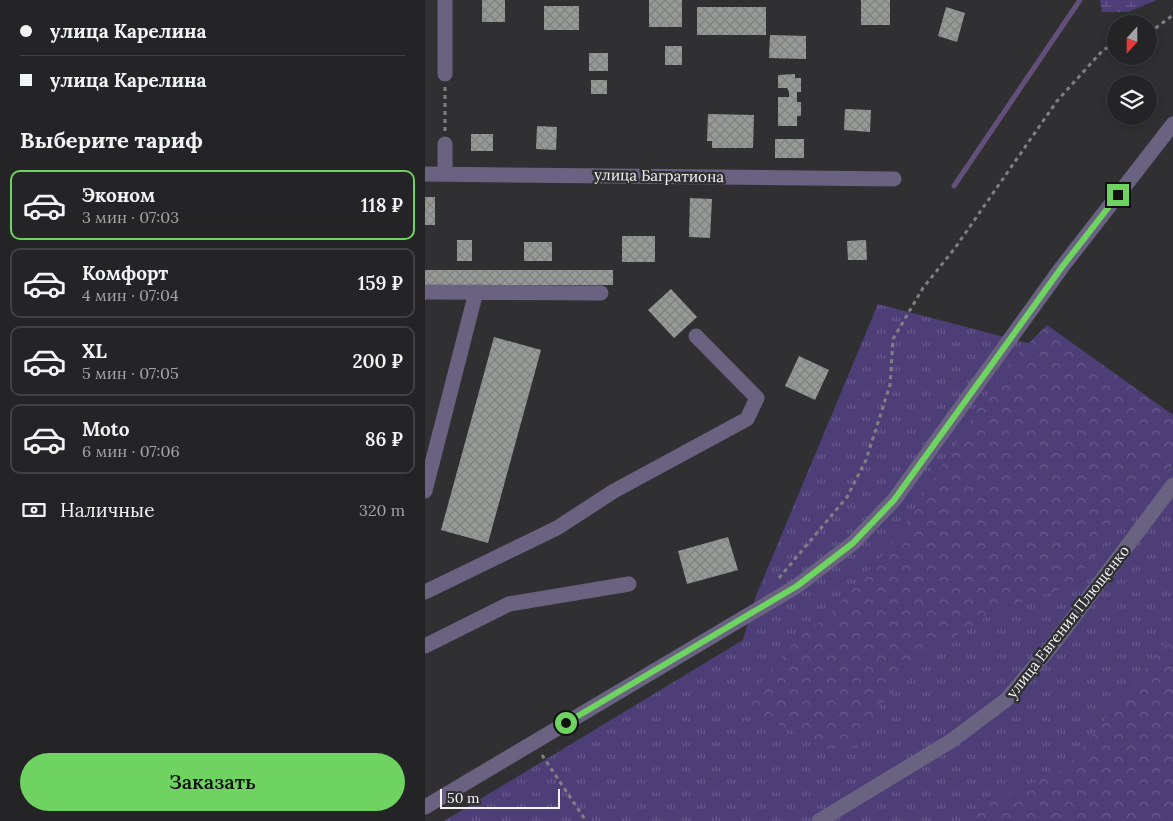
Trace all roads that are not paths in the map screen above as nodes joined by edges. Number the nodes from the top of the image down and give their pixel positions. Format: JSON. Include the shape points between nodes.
{"nodes":[{"id":1,"x":445,"y":0,"type":"edge"},
{"id":2,"x":445,"y":74,"type":"road end"},
{"id":3,"x":1173,"y":124,"type":"edge"},
{"id":4,"x":445,"y":144,"type":"road end"},
{"id":5,"x":425,"y":174,"type":"edge"},
{"id":6,"x":445,"y":174,"type":"junction"},
{"id":7,"x":894,"y":179,"type":"dead end"},
{"id":8,"x":425,"y":292,"type":"edge"},
{"id":9,"x":476,"y":292,"type":"junction"},
{"id":10,"x":601,"y":294,"type":"dead end"},
{"id":11,"x":697,"y":336,"type":"dead end"},
{"id":12,"x":1173,"y":485,"type":"edge"},
{"id":13,"x":425,"y":491,"type":"edge"},
{"id":14,"x":629,"y":584,"type":"dead end"},
{"id":15,"x":425,"y":592,"type":"edge"},
{"id":16,"x":425,"y":646,"type":"edge"},
{"id":17,"x":425,"y":807,"type":"edge"},
{"id":18,"x":819,"y":821,"type":"edge"}],
"edges":[{"from":1,"to":2,"type":"street"},
{"from":3,"to":17,"type":"street","via":[[1062,267],[894,500],[853,543],[797,586]]},
{"from":4,"to":6,"type":"street"},
{"from":5,"to":6,"type":"street","name":"улица Багратиона"},
{"from":6,"to":7,"type":"street","name":"улица Багратиона"},
{"from":8,"to":9,"type":"street"},
{"from":9,"to":10,"type":"street"},
{"from":9,"to":13,"type":"street"},
{"from":11,"to":15,"type":"street","via":[[757,398],[747,419],[615,491],[557,528]]},
{"from":12,"to":18,"type":"street","name":"улица Евгения Плющенко","via":[[1055,642],[1007,700],[951,740]]},
{"from":14,"to":16,"type":"street","via":[[509,604]]}]}
